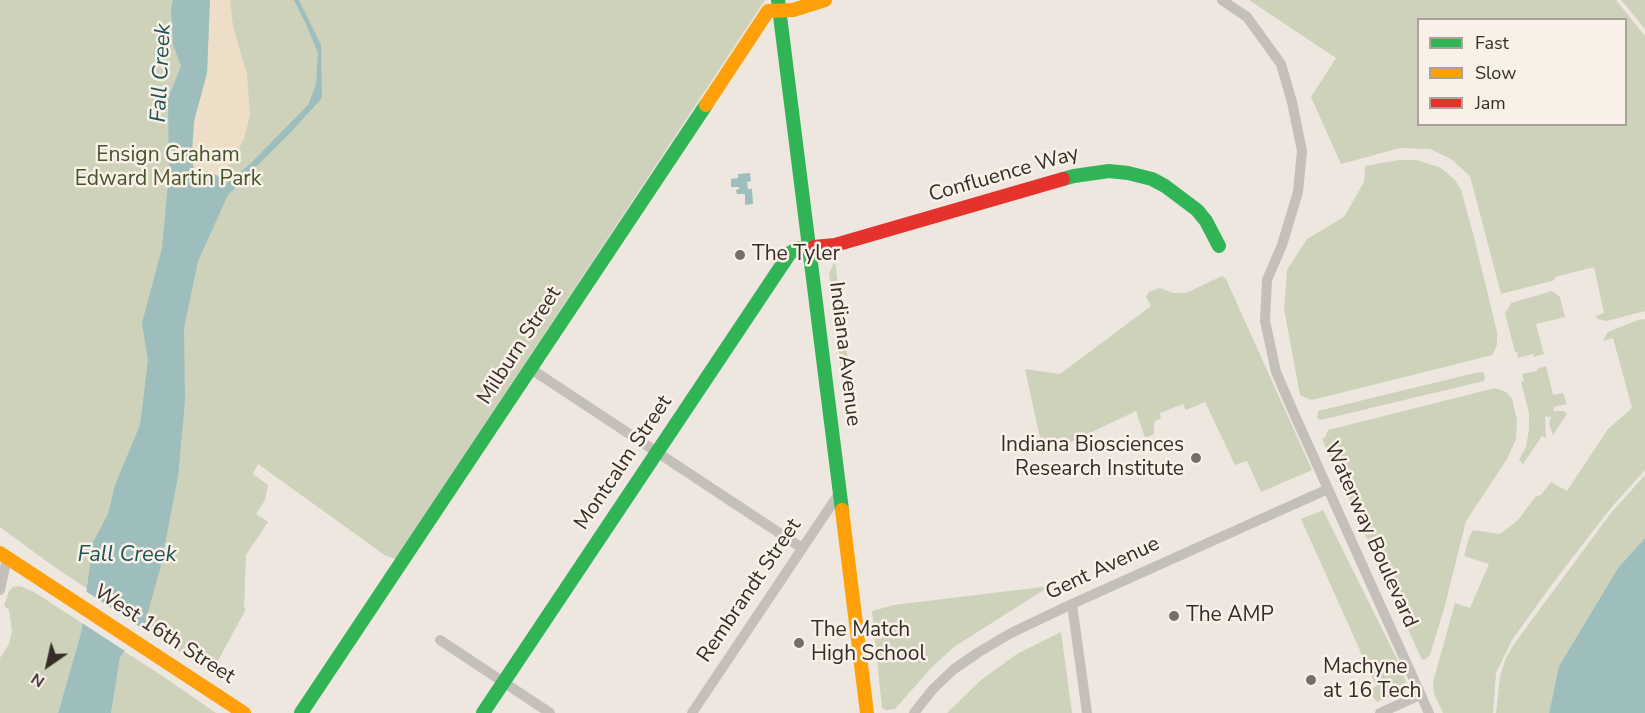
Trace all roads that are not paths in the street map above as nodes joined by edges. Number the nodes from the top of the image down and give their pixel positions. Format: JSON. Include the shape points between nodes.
{"nodes":[{"id":1,"x":825,"y":0,"type":"edge"},
{"id":2,"x":1222,"y":0,"type":"edge"},
{"id":3,"x":779,"y":6,"type":"edge"},
{"id":4,"x":1219,"y":246,"type":"dead end"},
{"id":5,"x":809,"y":247,"type":"junction"},
{"id":6,"x":531,"y":369,"type":"junction"},
{"id":7,"x":657,"y":452,"type":"junction"},
{"id":8,"x":1328,"y":489,"type":"junction"},
{"id":9,"x":840,"y":491,"type":"junction"},
{"id":10,"x":802,"y":548,"type":"junction"},
{"id":11,"x":4,"y":555,"type":"edge"},
{"id":12,"x":0,"y":590,"type":"edge"},
{"id":13,"x":1072,"y":604,"type":"junction"},
{"id":14,"x":440,"y":640,"type":"dead end"},
{"id":15,"x":503,"y":682,"type":"junction"},
{"id":16,"x":1420,"y":694,"type":"junction"},
{"id":17,"x":244,"y":713,"type":"edge"},
{"id":18,"x":301,"y":713,"type":"edge"},
{"id":19,"x":483,"y":713,"type":"edge"},
{"id":20,"x":550,"y":713,"type":"edge"},
{"id":21,"x":692,"y":713,"type":"edge"},
{"id":22,"x":867,"y":713,"type":"edge"},
{"id":23,"x":914,"y":713,"type":"edge"},
{"id":24,"x":1087,"y":713,"type":"edge"},
{"id":25,"x":1380,"y":713,"type":"edge"},
{"id":26,"x":1429,"y":713,"type":"edge"}],
"edges":[{"from":1,"to":3,"type":"street","via":[[793,10]]},
{"from":2,"to":8,"type":"street","name":"Waterway Boulevard","via":[[1246,17],[1281,64],[1292,102],[1302,151],[1298,192],[1267,280],[1265,321],[1276,372]]},
{"from":3,"to":5,"type":"street","name":"Indiana Avenue"},
{"from":3,"to":6,"type":"street","name":"Milburn Street","via":[[768,11]]},
{"from":4,"to":5,"type":"street","name":"Confluence Way","via":[[1197,210],[1165,186],[1152,179],[1108,171],[1074,176],[835,245]]},
{"from":5,"to":7,"type":"street","name":"Montcalm Street","via":[[790,253]]},
{"from":5,"to":9,"type":"street","name":"Indiana Avenue"},
{"from":6,"to":7,"type":"street"},
{"from":6,"to":18,"type":"street","name":"Milburn Street"},
{"from":7,"to":10,"type":"street"},
{"from":7,"to":15,"type":"street","name":"Montcalm Street"},
{"from":8,"to":13,"type":"street","name":"Gent Avenue"},
{"from":8,"to":16,"type":"street","name":"Waterway Boulevard"},
{"from":9,"to":10,"type":"street","name":"Rembrandt Street"},
{"from":9,"to":22,"type":"street","name":"Indiana Avenue"},
{"from":10,"to":21,"type":"street","name":"Rembrandt Street"},
{"from":11,"to":12,"type":"street"},
{"from":11,"to":17,"type":"street","name":"West 16th Street"},
{"from":13,"to":23,"type":"street","name":"Gent Avenue","via":[[1011,633],[962,663]]},
{"from":13,"to":24,"type":"street"},
{"from":14,"to":15,"type":"street"},
{"from":15,"to":19,"type":"street","name":"Montcalm Street"},
{"from":15,"to":20,"type":"street"},
{"from":16,"to":25,"type":"street"},
{"from":16,"to":26,"type":"street","name":"Waterway Boulevard"}]}
